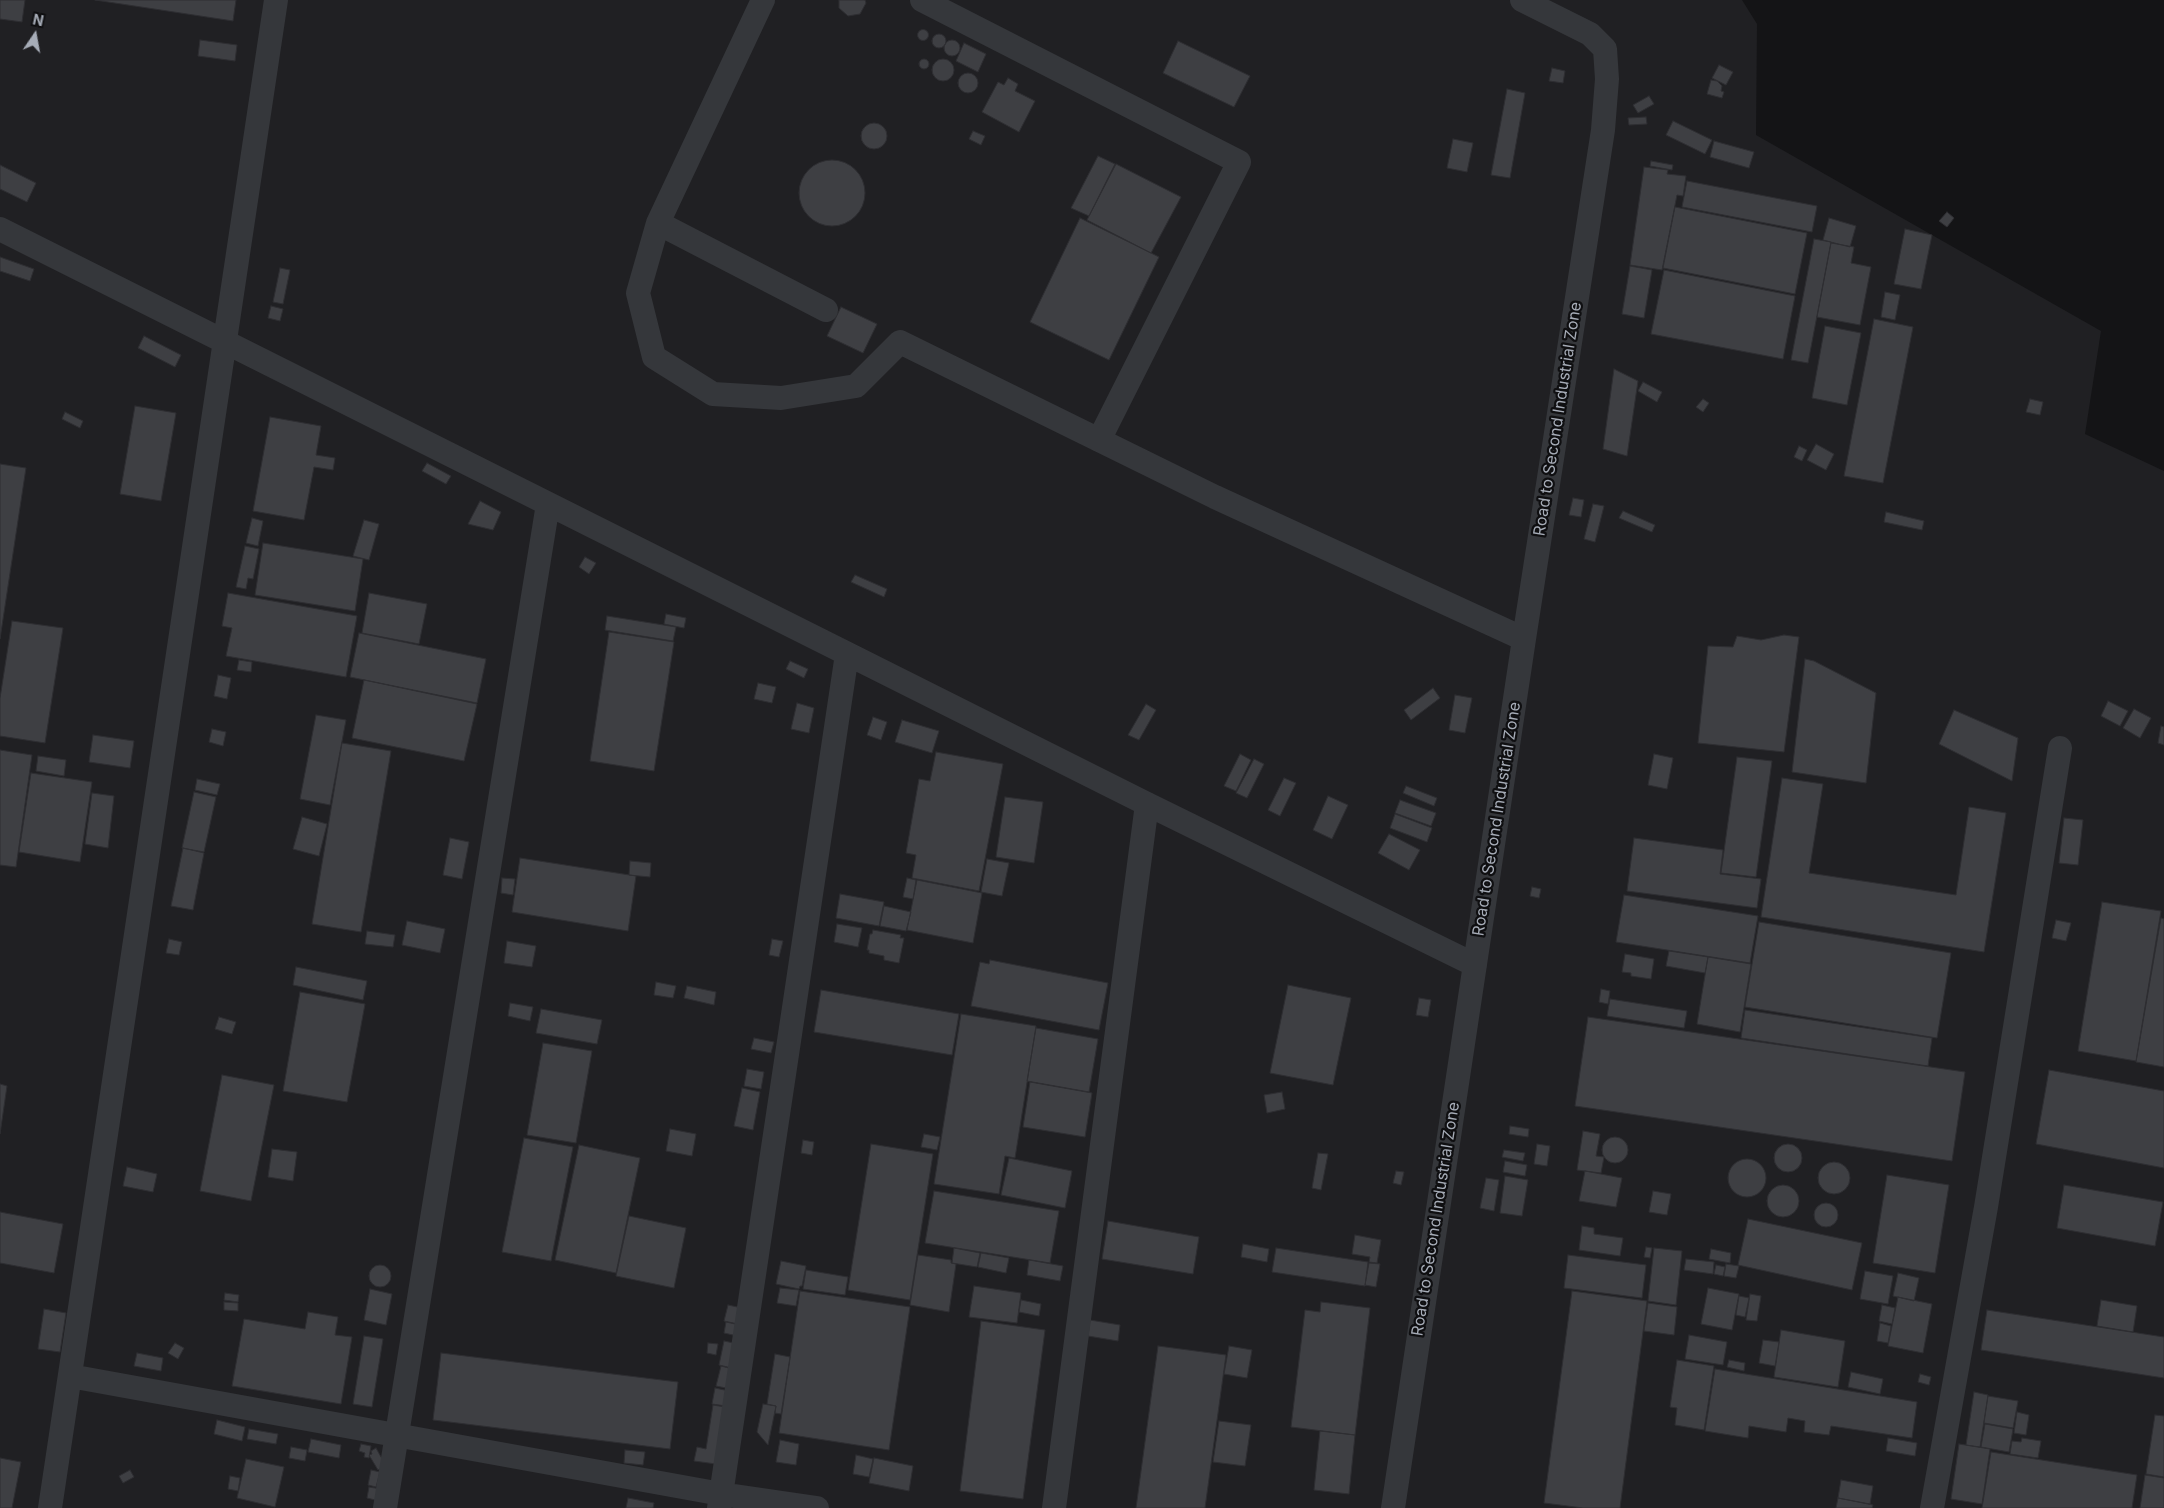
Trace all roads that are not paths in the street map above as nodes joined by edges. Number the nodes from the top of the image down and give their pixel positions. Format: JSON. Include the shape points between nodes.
{"nodes":[{"id":1,"x":276,"y":0,"type":"edge"},
{"id":2,"x":763,"y":0,"type":"edge"},
{"id":3,"x":922,"y":0,"type":"edge"},
{"id":4,"x":1522,"y":0,"type":"edge"},
{"id":5,"x":658,"y":222,"type":"junction"},
{"id":6,"x":0,"y":229,"type":"edge"},
{"id":7,"x":826,"y":310,"type":"dead end"},
{"id":8,"x":226,"y":342,"type":"junction"},
{"id":9,"x":1099,"y":440,"type":"junction"},
{"id":10,"x":548,"y":504,"type":"junction"},
{"id":11,"x":1524,"y":639,"type":"junction"},
{"id":12,"x":847,"y":654,"type":"junction"},
{"id":13,"x":2060,"y":748,"type":"dead end"},
{"id":14,"x":1147,"y":804,"type":"junction"},
{"id":15,"x":1474,"y":965,"type":"junction"},
{"id":16,"x":70,"y":1376,"type":"junction"},
{"id":17,"x":397,"y":1435,"type":"junction"},
{"id":18,"x":720,"y":1501,"type":"edge"},
{"id":19,"x":50,"y":1508,"type":"edge"},
{"id":20,"x":385,"y":1508,"type":"edge"},
{"id":21,"x":817,"y":1508,"type":"edge"},
{"id":22,"x":1054,"y":1508,"type":"edge"},
{"id":23,"x":1393,"y":1508,"type":"edge"},
{"id":24,"x":1932,"y":1508,"type":"edge"}],
"edges":[{"from":1,"to":8,"type":"street"},
{"from":2,"to":5,"type":"street"},
{"from":3,"to":9,"type":"street","via":[[1239,162]]},
{"from":4,"to":11,"type":"street","name":"Road to Second Industrial Zone","via":[[1590,34],[1605,49],[1607,79],[1603,130]]},
{"from":5,"to":7,"type":"street"},
{"from":5,"to":9,"type":"street","via":[[638,293],[654,357],[712,394],[781,398],[856,386],[900,342]]},
{"from":6,"to":8,"type":"street"},
{"from":8,"to":10,"type":"street"},
{"from":8,"to":16,"type":"street"},
{"from":9,"to":11,"type":"street","via":[[1224,502]]},
{"from":10,"to":12,"type":"street"},
{"from":10,"to":17,"type":"street"},
{"from":11,"to":15,"type":"street","name":"Road to Second Industrial Zone"},
{"from":12,"to":14,"type":"street"},
{"from":12,"to":18,"type":"street"},
{"from":13,"to":24,"type":"street","via":[[1986,1208]]},
{"from":14,"to":15,"type":"street"},
{"from":14,"to":22,"type":"street"},
{"from":15,"to":23,"type":"street","name":"Road to Second Industrial Zone"},
{"from":16,"to":17,"type":"street"},
{"from":16,"to":19,"type":"street"},
{"from":17,"to":18,"type":"street"},
{"from":17,"to":20,"type":"street"},
{"from":18,"to":21,"type":"street"}]}
